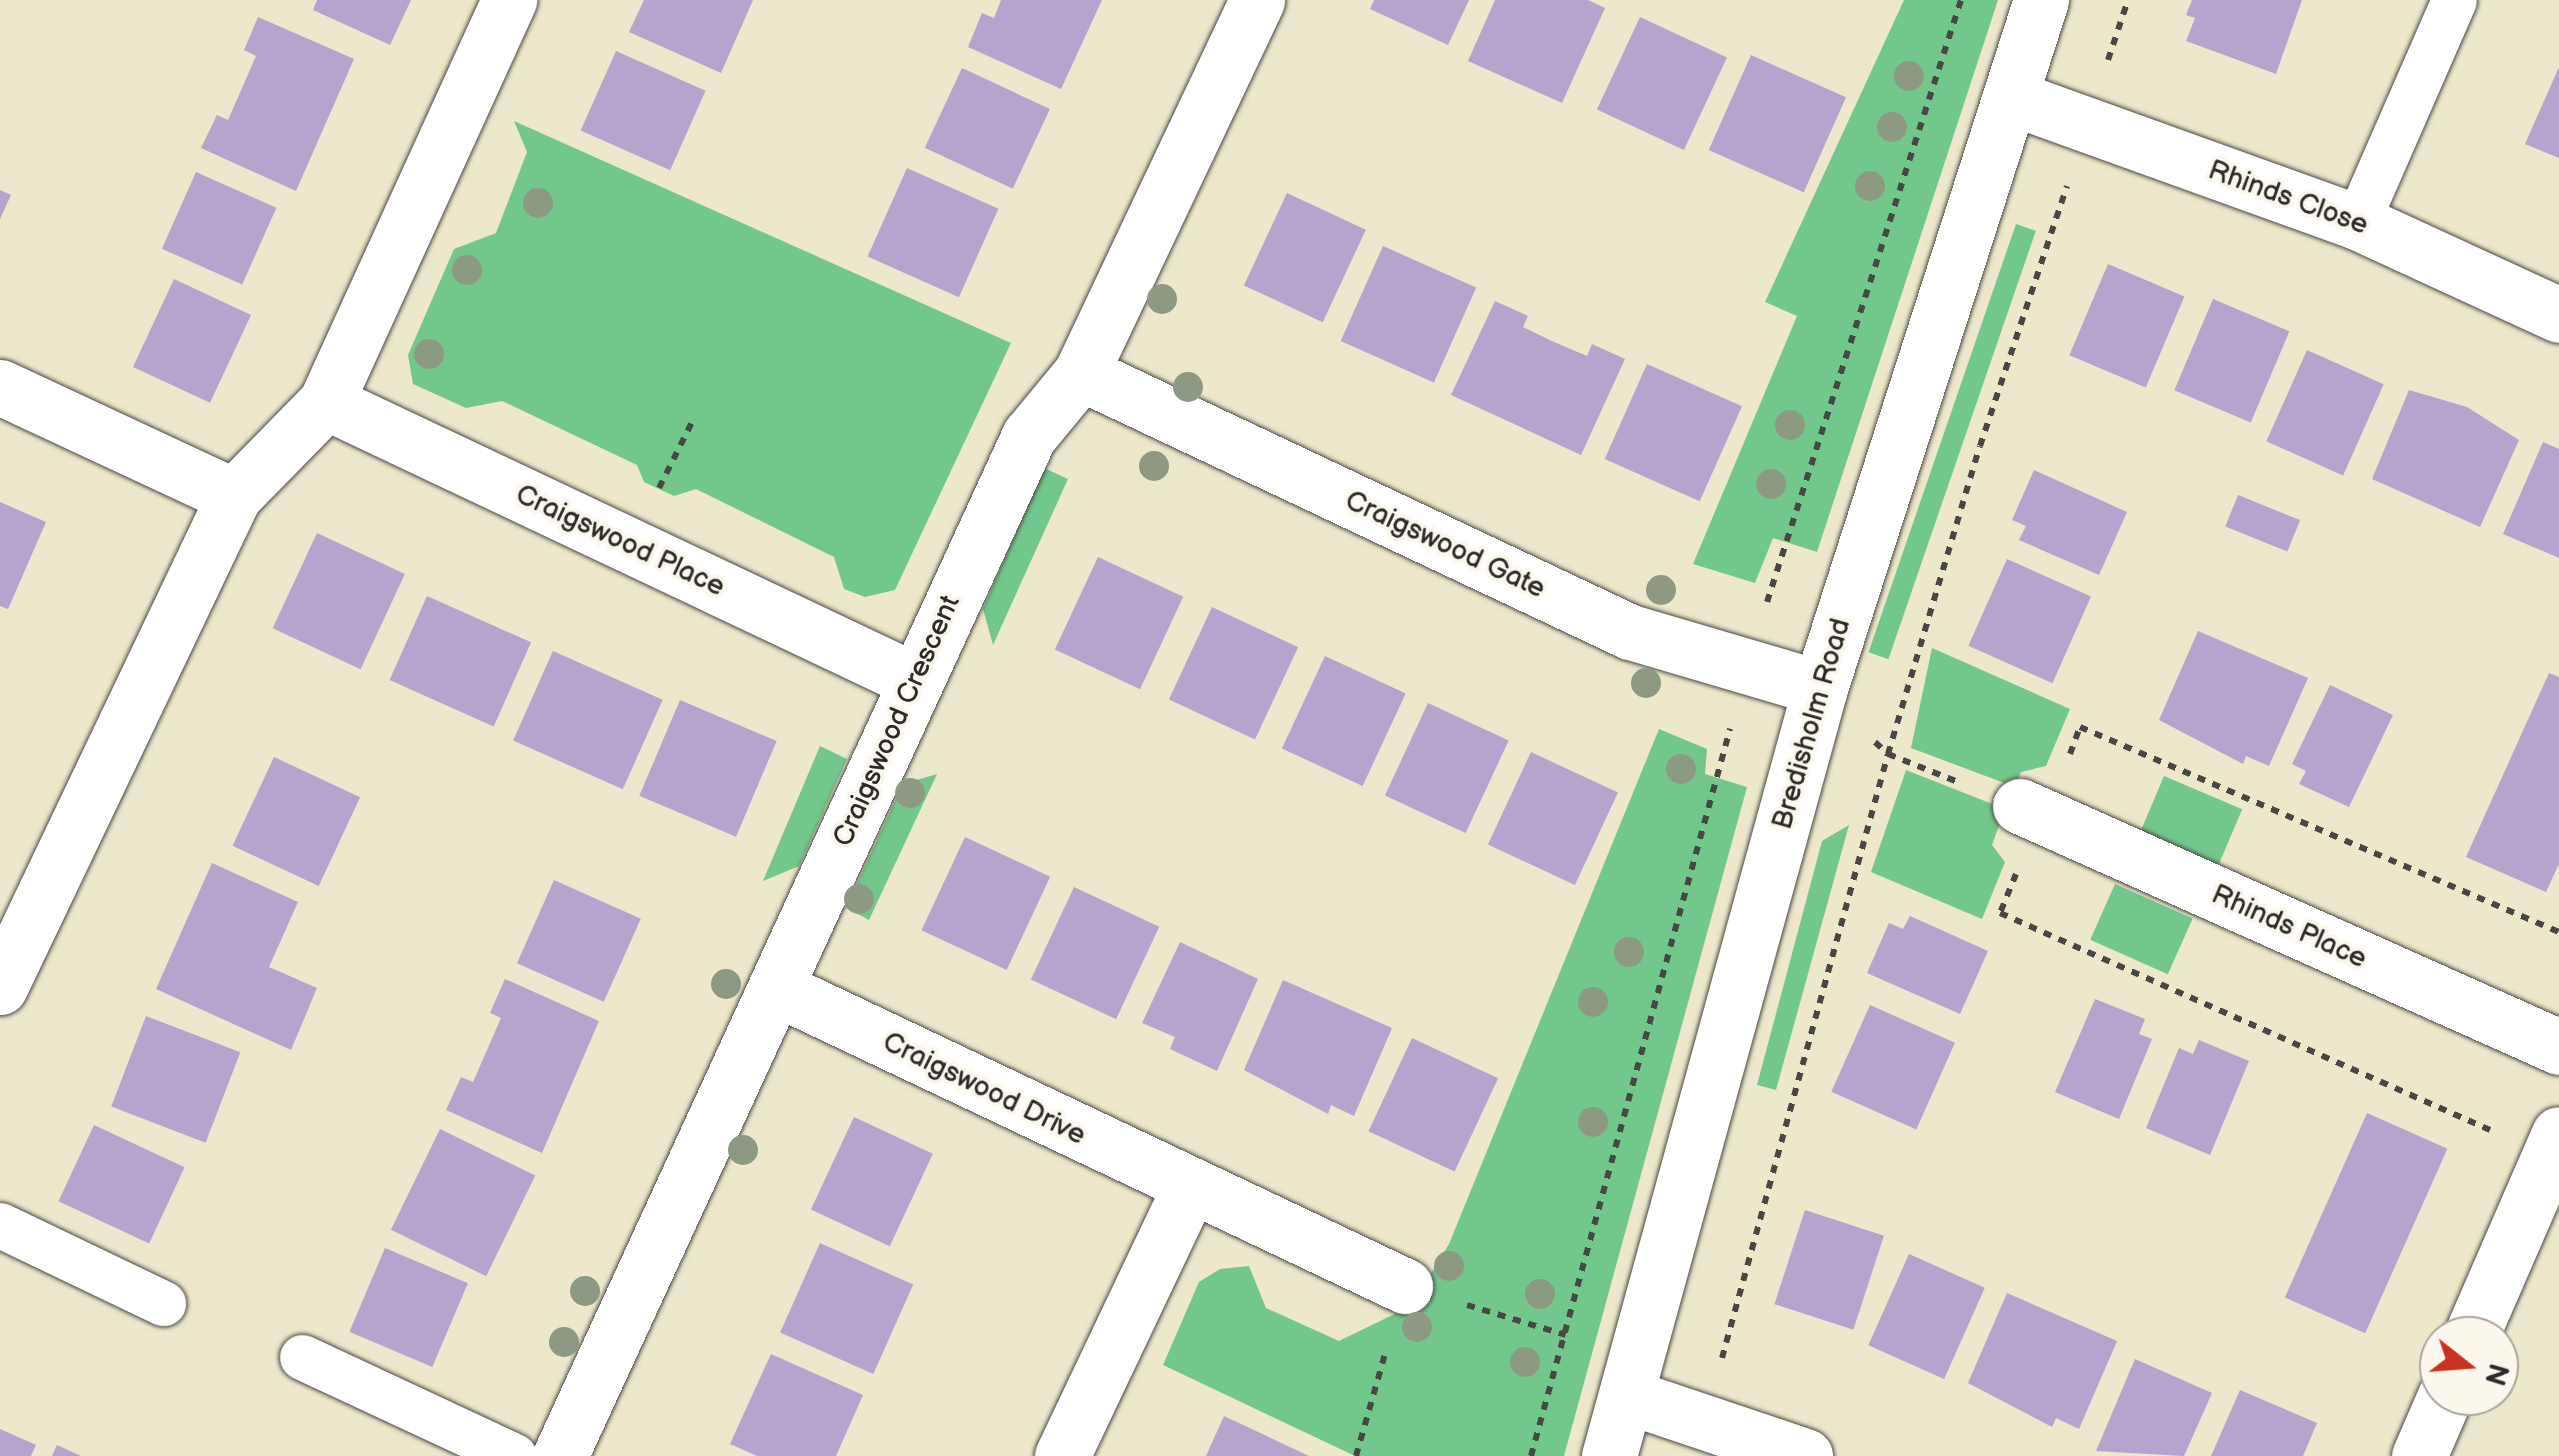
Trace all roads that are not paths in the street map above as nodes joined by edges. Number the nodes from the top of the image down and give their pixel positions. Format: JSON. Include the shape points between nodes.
{"nodes":[{"id":1,"x":509,"y":0,"type":"edge"},
{"id":2,"x":1257,"y":0,"type":"edge"},
{"id":3,"x":2041,"y":0,"type":"edge"},
{"id":4,"x":2454,"y":0,"type":"edge"},
{"id":5,"x":2010,"y":97,"type":"junction"},
{"id":6,"x":2357,"y":222,"type":"junction"},
{"id":7,"x":2559,"y":315,"type":"edge"},
{"id":8,"x":1081,"y":373,"type":"junction"},
{"id":9,"x":0,"y":388,"type":"edge"},
{"id":10,"x":326,"y":402,"type":"junction"},
{"id":11,"x":234,"y":496,"type":"junction"},
{"id":12,"x":914,"y":680,"type":"junction"},
{"id":13,"x":1820,"y":688,"type":"junction"},
{"id":14,"x":2020,"y":806,"type":"road end"},
{"id":15,"x":0,"y":987,"type":"edge"},
{"id":16,"x":778,"y":989,"type":"junction"},
{"id":17,"x":2559,"y":1048,"type":"edge"},
{"id":18,"x":2559,"y":1134,"type":"edge"},
{"id":19,"x":1189,"y":1189,"type":"junction"},
{"id":20,"x":0,"y":1224,"type":"edge"},
{"id":21,"x":1405,"y":1286,"type":"road end"},
{"id":22,"x":164,"y":1302,"type":"dead end"},
{"id":23,"x":2480,"y":1316,"type":"edge"},
{"id":24,"x":302,"y":1358,"type":"dead end"},
{"id":25,"x":1628,"y":1396,"type":"junction"},
{"id":26,"x":2436,"y":1416,"type":"edge"},
{"id":27,"x":558,"y":1453,"type":"edge"},
{"id":28,"x":1062,"y":1456,"type":"edge"},
{"id":29,"x":1608,"y":1456,"type":"edge"},
{"id":30,"x":1805,"y":1456,"type":"edge"},
{"id":31,"x":2419,"y":1456,"type":"edge"}],
"edges":[{"from":1,"to":10,"type":"street"},
{"from":2,"to":8,"type":"street","name":"Craigswood Crescent"},
{"from":3,"to":5,"type":"street","name":"Bredisholm Road"},
{"from":4,"to":6,"type":"lane"},
{"from":5,"to":6,"type":"street","name":"Rhinds Close"},
{"from":5,"to":13,"type":"street","name":"Bredisholm Road"},
{"from":6,"to":7,"type":"street","name":"Rhinds Close"},
{"from":8,"to":12,"type":"street","name":"Craigswood Crescent","via":[[1029,436]]},
{"from":8,"to":13,"type":"street","name":"Craigswood Gate","via":[[1630,632]]},
{"from":9,"to":11,"type":"street"},
{"from":10,"to":11,"type":"street"},
{"from":10,"to":12,"type":"street","name":"Craigswood Place"},
{"from":11,"to":15,"type":"street"},
{"from":12,"to":16,"type":"street","name":"Craigswood Crescent"},
{"from":13,"to":25,"type":"street","name":"Bredisholm Road"},
{"from":14,"to":17,"type":"street","name":"Rhinds Place"},
{"from":16,"to":19,"type":"street","name":"Craigswood Drive"},
{"from":16,"to":27,"type":"street","name":"Craigswood Crescent"},
{"from":18,"to":23,"type":"street"},
{"from":19,"to":21,"type":"street","name":"Craigswood Drive"},
{"from":19,"to":28,"type":"street"},
{"from":20,"to":22,"type":"lane"},
{"from":24,"to":27,"type":"lane"},
{"from":25,"to":29,"type":"street","name":"Bredisholm Road"},
{"from":25,"to":30,"type":"street"},
{"from":26,"to":31,"type":"street"}]}
